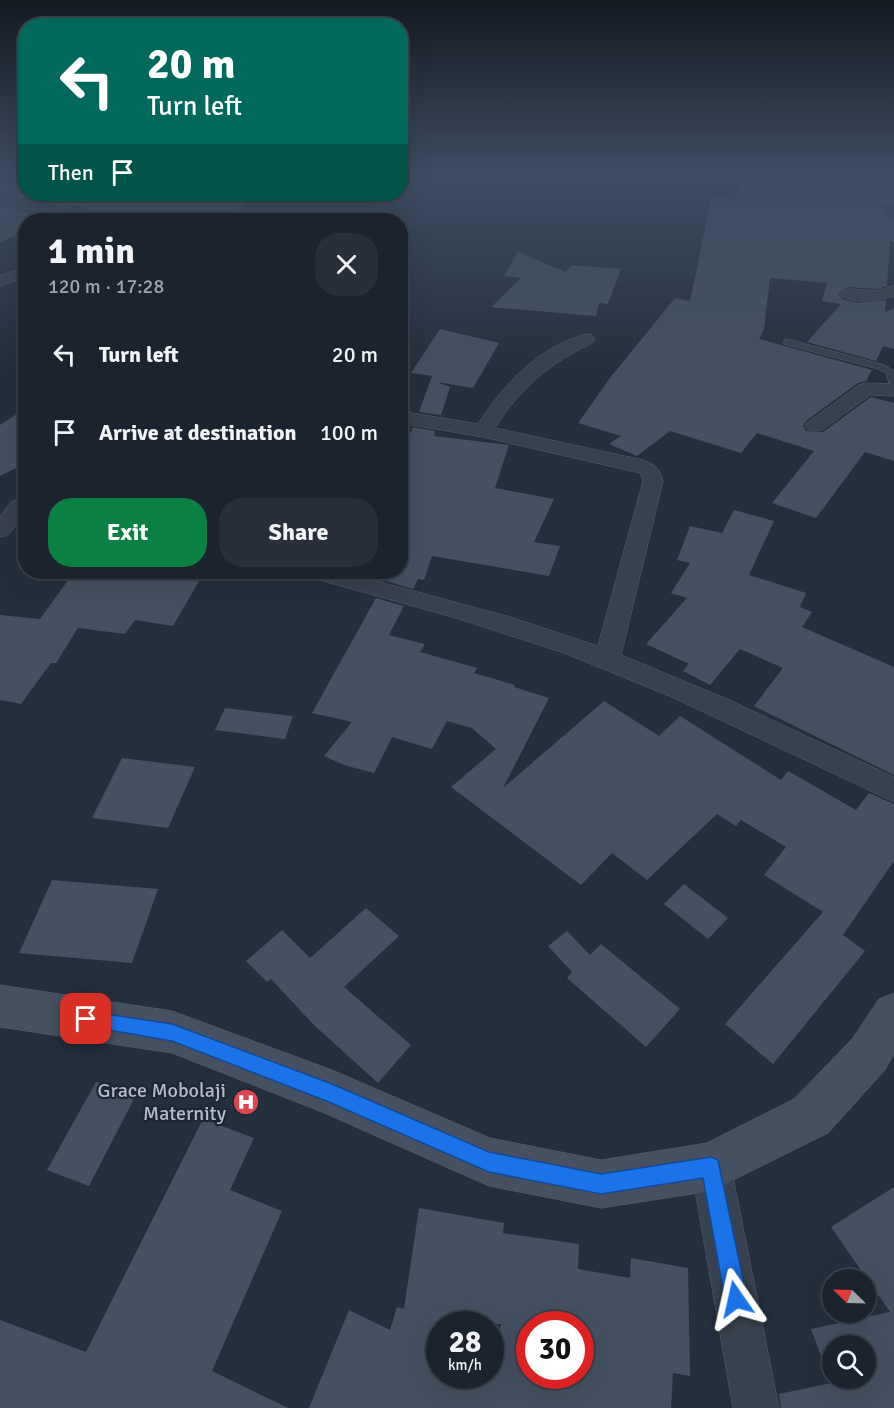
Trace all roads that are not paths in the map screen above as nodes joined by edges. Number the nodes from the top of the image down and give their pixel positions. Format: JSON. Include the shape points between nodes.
{"nodes":[{"id":1,"x":18,"y":274,"type":"edge"},
{"id":2,"x":0,"y":281,"type":"edge"},
{"id":3,"x":894,"y":291,"type":"edge"},
{"id":4,"x":848,"y":294,"type":"dead end"},
{"id":5,"x":586,"y":339,"type":"dead end"},
{"id":6,"x":787,"y":342,"type":"dead end"},
{"id":7,"x":894,"y":383,"type":"edge"},
{"id":8,"x":894,"y":390,"type":"edge"},
{"id":9,"x":408,"y":418,"type":"edge"},
{"id":10,"x":815,"y":426,"type":"dead end"},
{"id":11,"x":483,"y":431,"type":"junction"},
{"id":12,"x":18,"y":508,"type":"edge"},
{"id":13,"x":0,"y":530,"type":"edge"},
{"id":14,"x":342,"y":579,"type":"edge"},
{"id":15,"x":607,"y":659,"type":"junction"},
{"id":16,"x":894,"y":790,"type":"edge"},
{"id":17,"x":0,"y":1006,"type":"edge"},
{"id":18,"x":894,"y":1014,"type":"edge"},
{"id":19,"x":711,"y":1167,"type":"junction"},
{"id":20,"x":756,"y":1408,"type":"edge"}],
"edges":[{"from":1,"to":2,"type":"street"},
{"from":3,"to":4,"type":"street","via":[[878,296]]},
{"from":5,"to":11,"type":"street","via":[[562,350],[515,384]]},
{"from":6,"to":7,"type":"lane","via":[[880,367],[890,372]]},
{"from":8,"to":10,"type":"street","via":[[866,389]]},
{"from":9,"to":11,"type":"street"},
{"from":11,"to":15,"type":"street","via":[[649,469],[653,481]]},
{"from":12,"to":13,"type":"street"},
{"from":14,"to":15,"type":"street","via":[[528,631]]},
{"from":15,"to":16,"type":"street"},
{"from":17,"to":19,"type":"street","via":[[172,1032],[332,1093],[489,1162],[601,1184]]},
{"from":18,"to":19,"type":"street","via":[[869,1053],[811,1116]]},
{"from":19,"to":20,"type":"street"}]}
